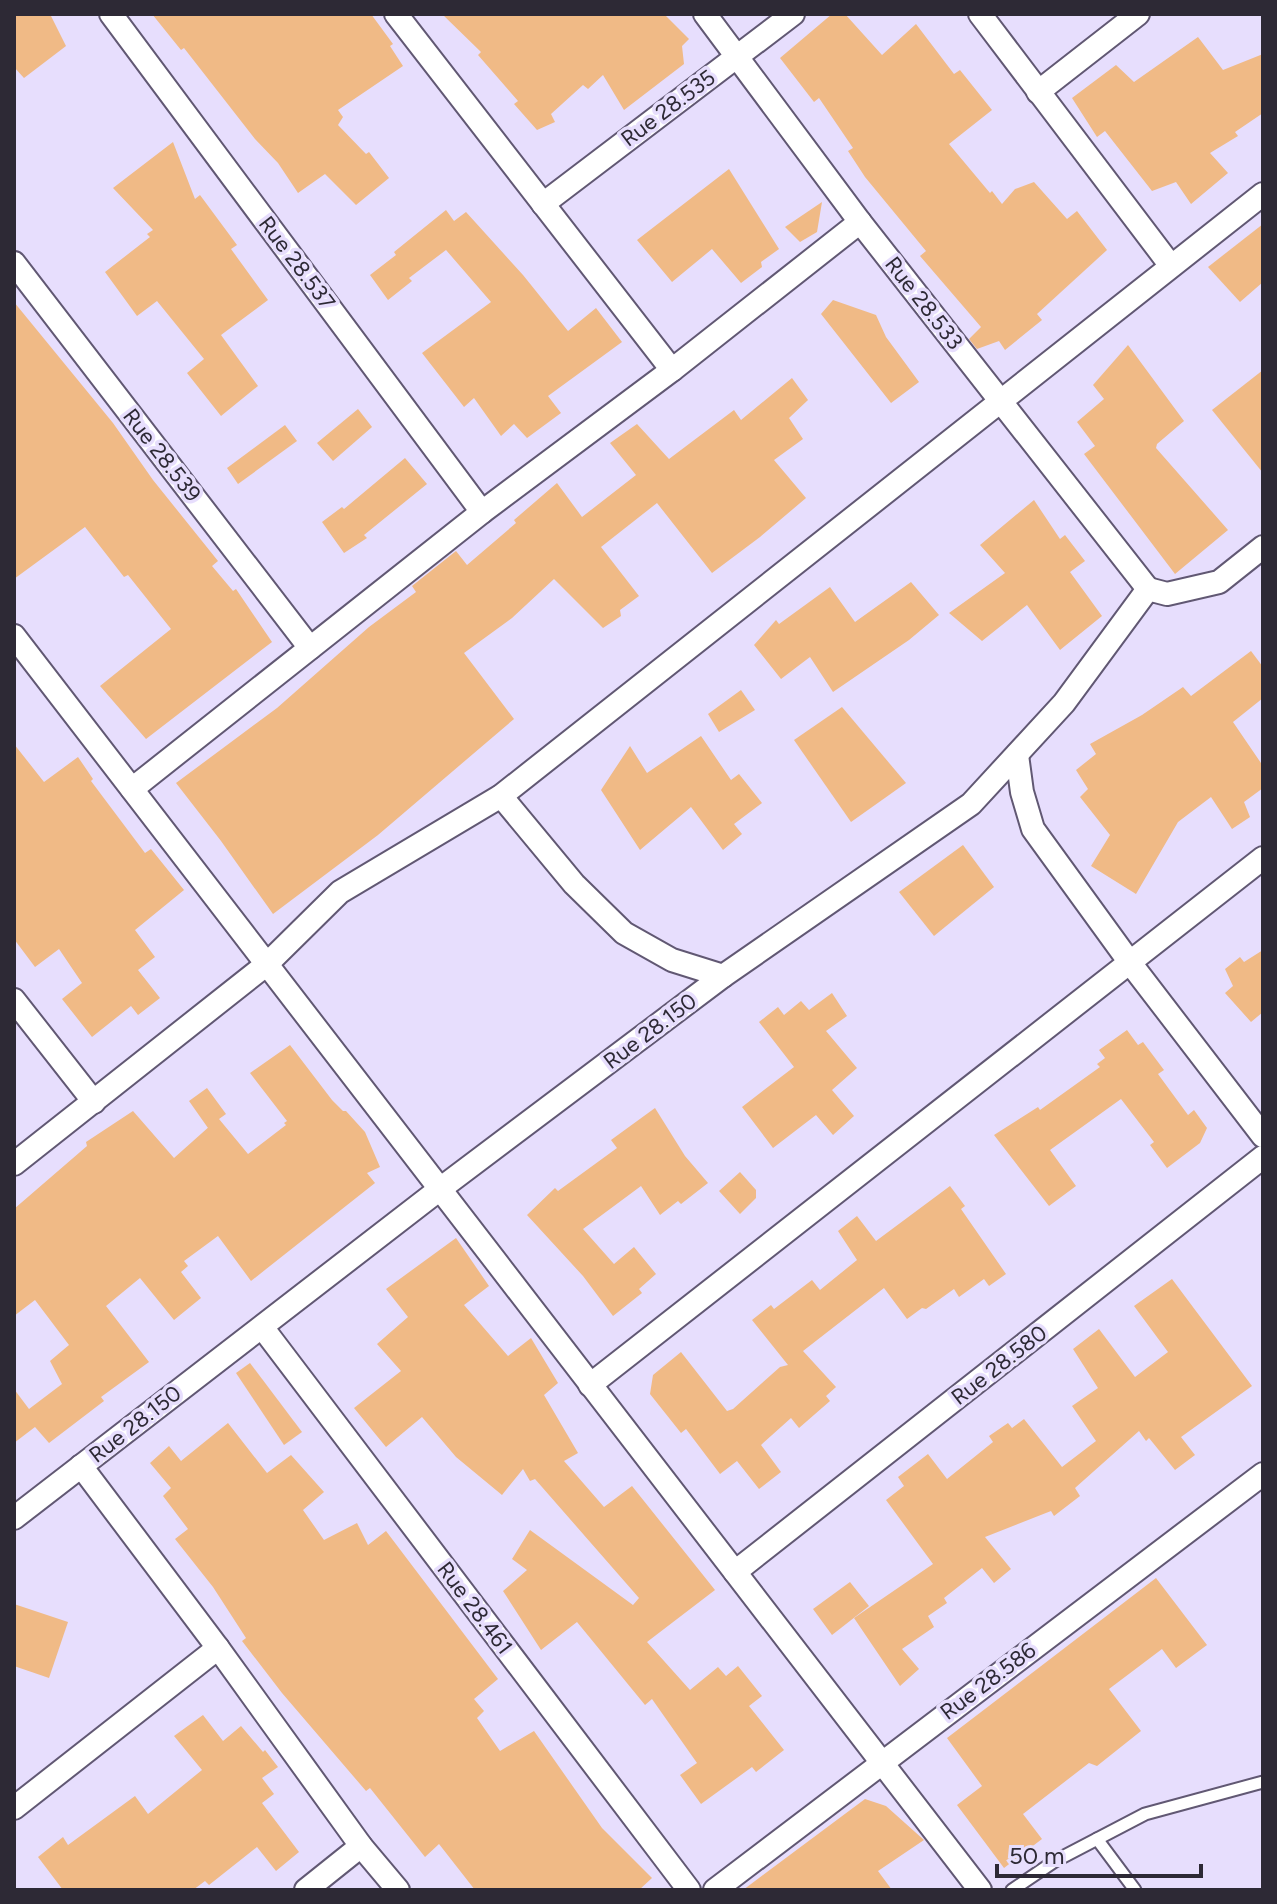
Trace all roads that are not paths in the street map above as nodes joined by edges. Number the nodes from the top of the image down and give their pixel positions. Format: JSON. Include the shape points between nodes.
{"nodes":[{"id":1,"x":111,"y":14,"type":"edge"},
{"id":2,"x":396,"y":14,"type":"edge"},
{"id":3,"x":705,"y":14,"type":"edge"},
{"id":4,"x":793,"y":14,"type":"edge"},
{"id":5,"x":980,"y":14,"type":"edge"},
{"id":6,"x":1138,"y":14,"type":"edge"},
{"id":7,"x":737,"y":56,"type":"junction"},
{"id":8,"x":1038,"y":92,"type":"junction"},
{"id":9,"x":1263,"y":194,"type":"edge"},
{"id":10,"x":543,"y":204,"type":"junction"},
{"id":11,"x":860,"y":222,"type":"junction"},
{"id":12,"x":14,"y":263,"type":"edge"},
{"id":13,"x":1171,"y":266,"type":"junction"},
{"id":14,"x":672,"y":370,"type":"junction"},
{"id":15,"x":999,"y":400,"type":"junction"},
{"id":16,"x":482,"y":512,"type":"junction"},
{"id":17,"x":1263,"y":547,"type":"edge"},
{"id":18,"x":1148,"y":589,"type":"junction"},
{"id":19,"x":14,"y":636,"type":"edge"},
{"id":20,"x":310,"y":648,"type":"junction"},
{"id":21,"x":1017,"y":755,"type":"junction"},
{"id":22,"x":132,"y":789,"type":"junction"},
{"id":23,"x":501,"y":796,"type":"junction"},
{"id":24,"x":1263,"y":858,"type":"edge"},
{"id":25,"x":267,"y":964,"type":"junction"},
{"id":26,"x":1131,"y":964,"type":"junction"},
{"id":27,"x":723,"y":976,"type":"junction"},
{"id":28,"x":14,"y":1000,"type":"edge"},
{"id":29,"x":94,"y":1102,"type":"junction"},
{"id":30,"x":1263,"y":1136,"type":"edge"},
{"id":31,"x":1263,"y":1157,"type":"edge"},
{"id":32,"x":14,"y":1164,"type":"edge"},
{"id":33,"x":440,"y":1189,"type":"junction"},
{"id":34,"x":262,"y":1327,"type":"junction"},
{"id":35,"x":590,"y":1385,"type":"junction"},
{"id":36,"x":81,"y":1466,"type":"junction"},
{"id":37,"x":1263,"y":1474,"type":"edge"},
{"id":38,"x":14,"y":1518,"type":"edge"},
{"id":39,"x":735,"y":1572,"type":"junction"},
{"id":40,"x":218,"y":1648,"type":"junction"},
{"id":41,"x":881,"y":1762,"type":"junction"},
{"id":42,"x":1263,"y":1782,"type":"edge"},
{"id":43,"x":14,"y":1808,"type":"edge"},
{"id":44,"x":1097,"y":1839,"type":"junction"},
{"id":45,"x":361,"y":1846,"type":"junction"},
{"id":46,"x":306,"y":1890,"type":"edge"},
{"id":47,"x":398,"y":1890,"type":"edge"},
{"id":48,"x":689,"y":1890,"type":"edge"},
{"id":49,"x":715,"y":1890,"type":"edge"},
{"id":50,"x":980,"y":1890,"type":"edge"},
{"id":51,"x":1012,"y":1890,"type":"edge"},
{"id":52,"x":1135,"y":1890,"type":"edge"}],
"edges":[{"from":1,"to":16,"type":"street","name":"Rue 28.537"},
{"from":2,"to":10,"type":"street"},
{"from":3,"to":7,"type":"street","name":"Rue 28.533"},
{"from":4,"to":7,"type":"street","name":"Rue 28.535"},
{"from":5,"to":8,"type":"street"},
{"from":6,"to":8,"type":"street"},
{"from":7,"to":10,"type":"street","name":"Rue 28.535"},
{"from":7,"to":11,"type":"street","name":"Rue 28.533"},
{"from":8,"to":13,"type":"street"},
{"from":9,"to":13,"type":"street"},
{"from":10,"to":14,"type":"street"},
{"from":11,"to":14,"type":"street"},
{"from":11,"to":15,"type":"street","name":"Rue 28.533"},
{"from":12,"to":20,"type":"street","name":"Rue 28.539"},
{"from":13,"to":15,"type":"street"},
{"from":14,"to":16,"type":"street"},
{"from":15,"to":18,"type":"street","name":"Rue 28.533"},
{"from":15,"to":23,"type":"street"},
{"from":16,"to":20,"type":"street"},
{"from":17,"to":18,"type":"street","via":[[1219,582],[1167,594]]},
{"from":18,"to":21,"type":"street","name":"Rue 28.150","via":[[1064,703]]},
{"from":19,"to":22,"type":"street"},
{"from":20,"to":22,"type":"street"},
{"from":21,"to":26,"type":"street","via":[[1033,829]]},
{"from":21,"to":27,"type":"street","name":"Rue 28.150","via":[[971,804]]},
{"from":22,"to":25,"type":"street"},
{"from":23,"to":25,"type":"street","via":[[340,892]]},
{"from":23,"to":27,"type":"street","via":[[574,884],[624,933],[672,960]]},
{"from":24,"to":26,"type":"street"},
{"from":25,"to":29,"type":"street"},
{"from":25,"to":33,"type":"street"},
{"from":26,"to":30,"type":"street"},
{"from":26,"to":35,"type":"street"},
{"from":27,"to":33,"type":"street","name":"Rue 28.150"},
{"from":28,"to":29,"type":"street"},
{"from":29,"to":32,"type":"street"},
{"from":31,"to":39,"type":"street","name":"Rue 28.580"},
{"from":33,"to":34,"type":"street","name":"Rue 28.150"},
{"from":33,"to":35,"type":"street"},
{"from":34,"to":36,"type":"street","name":"Rue 28.150"},
{"from":34,"to":48,"type":"street","name":"Rue 28.461"},
{"from":35,"to":39,"type":"street"},
{"from":36,"to":38,"type":"street","name":"Rue 28.150"},
{"from":36,"to":40,"type":"street"},
{"from":37,"to":41,"type":"street","name":"Rue 28.586"},
{"from":39,"to":41,"type":"street"},
{"from":40,"to":43,"type":"street"},
{"from":40,"to":45,"type":"street"},
{"from":41,"to":49,"type":"street","name":"Rue 28.586"},
{"from":41,"to":50,"type":"street"},
{"from":42,"to":44,"type":"lane","via":[[1145,1814]]},
{"from":44,"to":51,"type":"lane"},
{"from":44,"to":52,"type":"lane"},
{"from":45,"to":46,"type":"street"},
{"from":45,"to":47,"type":"street"}]}
